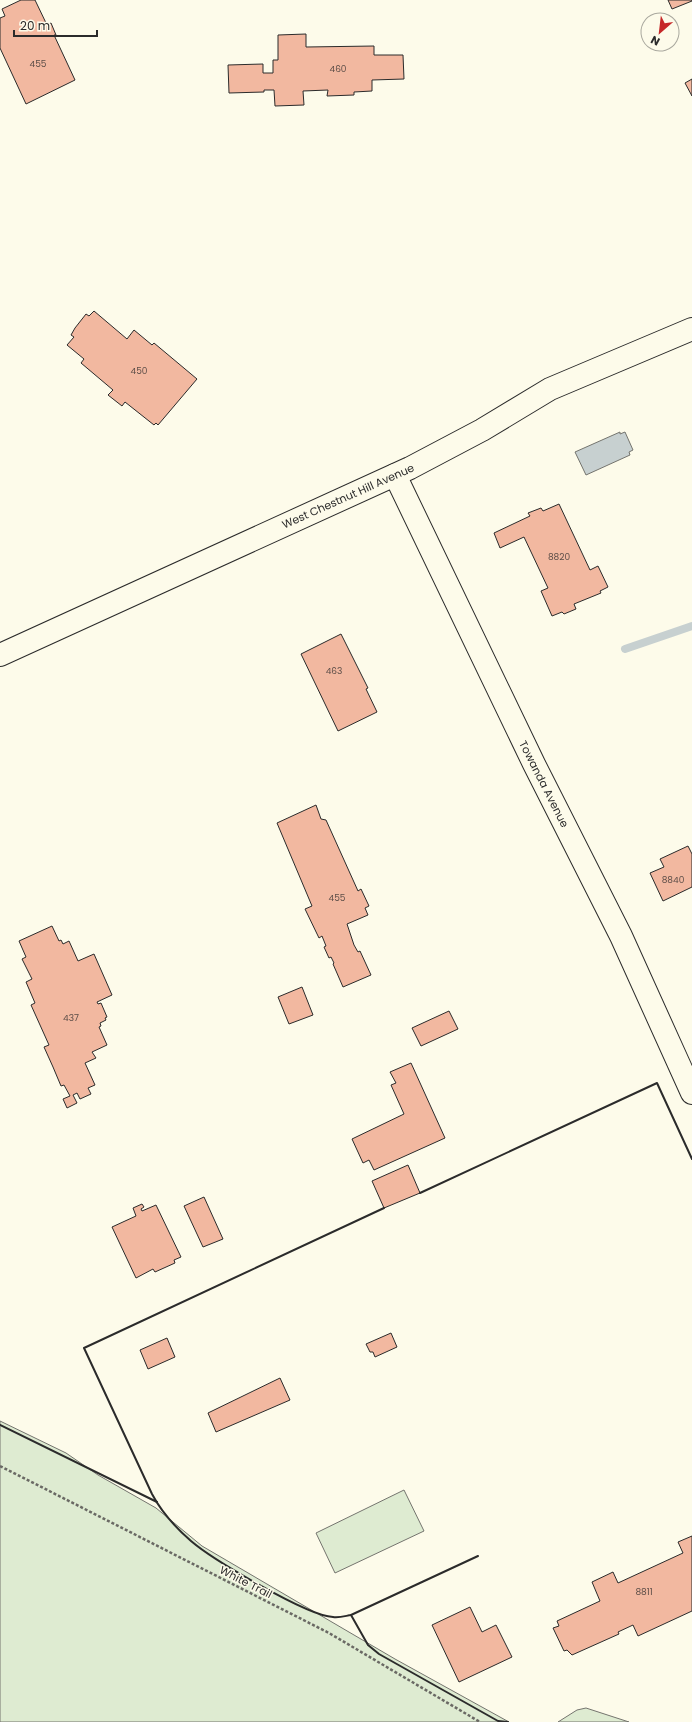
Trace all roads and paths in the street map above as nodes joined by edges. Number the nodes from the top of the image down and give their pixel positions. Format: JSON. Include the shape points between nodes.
{"nodes":[{"id":1,"x":692,"y":329,"type":"edge"},
{"id":2,"x":395,"y":475,"type":"junction"},
{"id":3,"x":0,"y":655,"type":"edge"},
{"id":4,"x":692,"y":1093,"type":"edge"},
{"id":5,"x":0,"y":1466,"type":"edge"},
{"id":6,"x":480,"y":1722,"type":"edge"}],
"edges":[{"from":1,"to":2,"type":"street","name":"West Chestnut Hill Avenue","via":[[550,389],[482,430]]},
{"from":2,"to":3,"type":"street","name":"West Chestnut Hill Avenue"},
{"from":2,"to":4,"type":"street","name":"Towanda Avenue","via":[[527,749],[621,936]]},
{"from":5,"to":6,"type":"path","name":"White Trail","via":[[329,1633]]}]}
